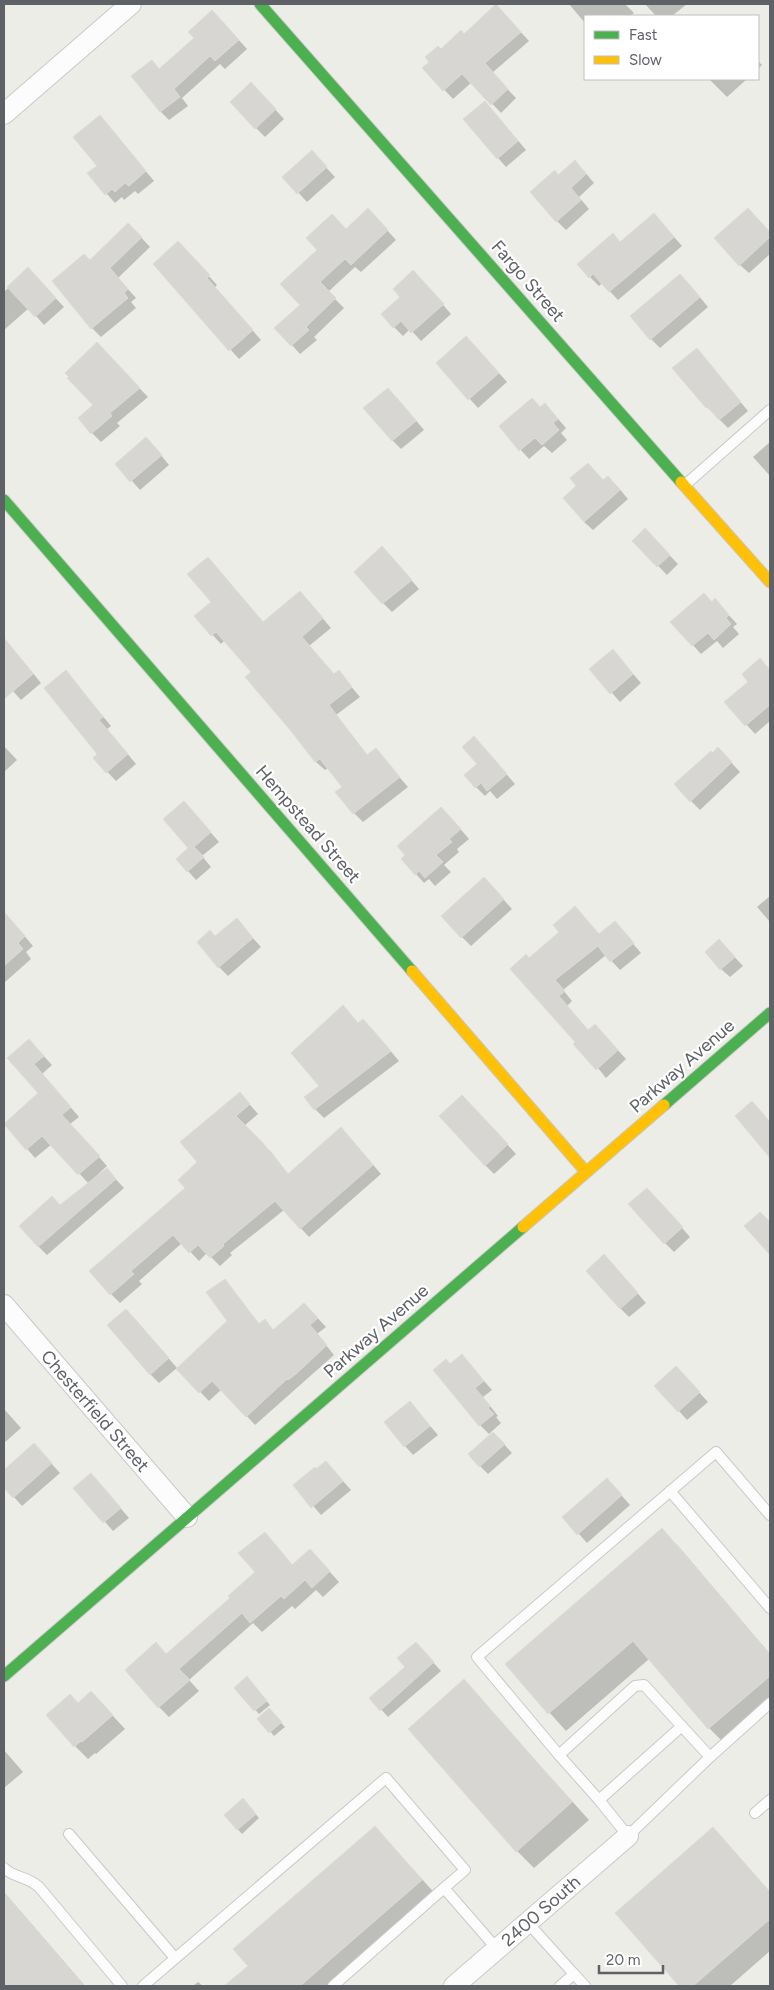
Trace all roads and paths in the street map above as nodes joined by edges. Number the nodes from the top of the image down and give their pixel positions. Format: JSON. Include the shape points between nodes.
{"nodes":[{"id":1,"x":131,"y":4,"type":"edge"},
{"id":2,"x":260,"y":4,"type":"edge"},
{"id":3,"x":4,"y":114,"type":"edge"},
{"id":4,"x":770,"y":410,"type":"edge"},
{"id":5,"x":684,"y":485,"type":"junction"},
{"id":6,"x":4,"y":500,"type":"edge"},
{"id":7,"x":770,"y":582,"type":"edge"},
{"id":8,"x":770,"y":1013,"type":"edge"},
{"id":9,"x":586,"y":1172,"type":"junction"},
{"id":10,"x":4,"y":1305,"type":"edge"},
{"id":11,"x":670,"y":1491,"type":"junction"},
{"id":12,"x":770,"y":1515,"type":"edge"},
{"id":13,"x":187,"y":1517,"type":"junction"},
{"id":14,"x":770,"y":1608,"type":"edge"},
{"id":15,"x":4,"y":1676,"type":"edge"},
{"id":16,"x":770,"y":1703,"type":"edge"},
{"id":17,"x":682,"y":1726,"type":"junction"},
{"id":18,"x":559,"y":1755,"type":"junction"},
{"id":19,"x":710,"y":1757,"type":"junction"},
{"id":20,"x":599,"y":1800,"type":"junction"},
{"id":21,"x":770,"y":1800,"type":"edge"},
{"id":22,"x":755,"y":1813,"type":"dead end"},
{"id":23,"x":70,"y":1834,"type":"dead end"},
{"id":24,"x":628,"y":1836,"type":"junction"},
{"id":25,"x":4,"y":1868,"type":"edge"},
{"id":26,"x":444,"y":1888,"type":"junction"},
{"id":27,"x":528,"y":1923,"type":"junction"},
{"id":28,"x":497,"y":1949,"type":"junction"},
{"id":29,"x":176,"y":1958,"type":"junction"},
{"id":30,"x":574,"y":1974,"type":"junction"},
{"id":31,"x":122,"y":1986,"type":"edge"},
{"id":32,"x":143,"y":1986,"type":"edge"},
{"id":33,"x":333,"y":1986,"type":"edge"},
{"id":34,"x":454,"y":1986,"type":"edge"},
{"id":35,"x":560,"y":1986,"type":"edge"},
{"id":36,"x":585,"y":1986,"type":"edge"}],
"edges":[{"from":1,"to":3,"type":"street"},
{"from":2,"to":5,"type":"street","name":"Fargo Street"},
{"from":4,"to":5,"type":"lane"},
{"from":5,"to":7,"type":"street","name":"Fargo Street"},
{"from":6,"to":9,"type":"street","name":"Hempstead Street"},
{"from":8,"to":9,"type":"street","name":"Parkway Avenue"},
{"from":9,"to":13,"type":"street","name":"Parkway Avenue"},
{"from":10,"to":13,"type":"street","name":"Chesterfield Street"},
{"from":11,"to":12,"type":"lane","via":[[716,1452]]},
{"from":11,"to":14,"type":"lane"},
{"from":11,"to":18,"type":"lane","via":[[478,1657]]},
{"from":13,"to":15,"type":"street","name":"Parkway Avenue"},
{"from":16,"to":19,"type":"lane"},
{"from":17,"to":18,"type":"lane","via":[[644,1685],[635,1686]]},
{"from":17,"to":19,"type":"lane"},
{"from":17,"to":20,"type":"lane"},
{"from":18,"to":20,"type":"lane"},
{"from":19,"to":24,"type":"lane"},
{"from":20,"to":24,"type":"lane"},
{"from":21,"to":22,"type":"lane"},
{"from":23,"to":29,"type":"lane"},
{"from":24,"to":27,"type":"street","name":"2400 South"},
{"from":25,"to":31,"type":"lane","via":[[39,1887]]},
{"from":26,"to":28,"type":"lane"},
{"from":26,"to":29,"type":"lane","via":[[465,1870],[386,1778]]},
{"from":26,"to":33,"type":"lane"},
{"from":27,"to":28,"type":"street","name":"2400 South"},
{"from":27,"to":30,"type":"lane"},
{"from":28,"to":34,"type":"street","name":"2400 South"},
{"from":29,"to":32,"type":"lane"},
{"from":30,"to":35,"type":"lane"},
{"from":30,"to":36,"type":"lane"}]}
